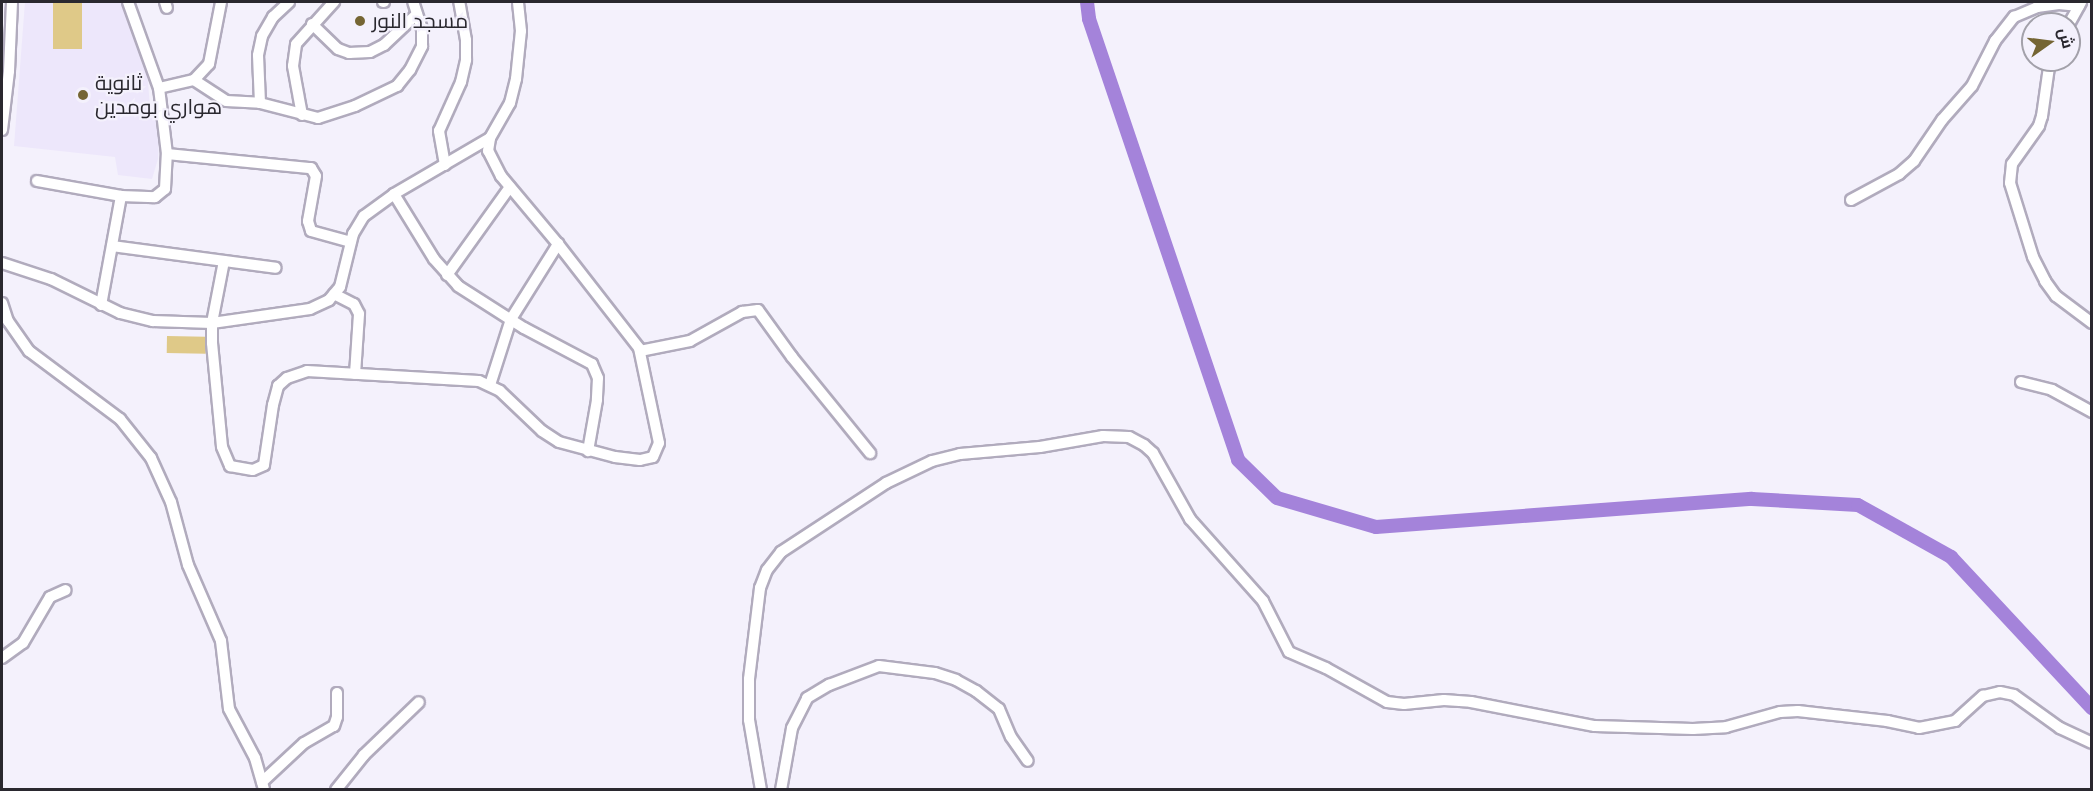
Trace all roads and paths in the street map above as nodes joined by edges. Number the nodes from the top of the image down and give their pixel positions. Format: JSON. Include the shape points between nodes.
{"nodes":[{"id":1,"x":12,"y":2,"type":"edge"},
{"id":2,"x":128,"y":2,"type":"edge"},
{"id":3,"x":221,"y":2,"type":"edge"},
{"id":4,"x":289,"y":2,"type":"edge"},
{"id":5,"x":334,"y":2,"type":"edge"},
{"id":6,"x":413,"y":2,"type":"edge"},
{"id":7,"x":459,"y":2,"type":"edge"},
{"id":8,"x":518,"y":2,"type":"edge"},
{"id":9,"x":2080,"y":4,"type":"edge"},
{"id":10,"x":417,"y":14,"type":"junction"},
{"id":11,"x":312,"y":24,"type":"junction"},
{"id":12,"x":2047,"y":72,"type":"edge"},
{"id":13,"x":194,"y":80,"type":"junction"},
{"id":14,"x":159,"y":88,"type":"junction"},
{"id":15,"x":260,"y":103,"type":"junction"},
{"id":16,"x":302,"y":115,"type":"junction"},
{"id":17,"x":2,"y":130,"type":"edge"},
{"id":18,"x":490,"y":138,"type":"junction"},
{"id":19,"x":167,"y":154,"type":"junction"},
{"id":20,"x":445,"y":165,"type":"junction"},
{"id":21,"x":37,"y":181,"type":"dead end"},
{"id":22,"x":510,"y":188,"type":"junction"},
{"id":23,"x":394,"y":194,"type":"junction"},
{"id":24,"x":121,"y":196,"type":"junction"},
{"id":25,"x":1851,"y":200,"type":"dead end"},
{"id":26,"x":351,"y":242,"type":"junction"},
{"id":27,"x":558,"y":244,"type":"junction"},
{"id":28,"x":112,"y":246,"type":"junction"},
{"id":29,"x":224,"y":261,"type":"junction"},
{"id":30,"x":2,"y":263,"type":"edge"},
{"id":31,"x":276,"y":268,"type":"dead end"},
{"id":32,"x":447,"y":275,"type":"junction"},
{"id":33,"x":334,"y":294,"type":"junction"},
{"id":34,"x":2,"y":303,"type":"edge"},
{"id":35,"x":101,"y":305,"type":"junction"},
{"id":36,"x":511,"y":319,"type":"junction"},
{"id":37,"x":212,"y":323,"type":"junction"},
{"id":38,"x":2091,"y":323,"type":"edge"},
{"id":39,"x":640,"y":351,"type":"junction"},
{"id":40,"x":355,"y":374,"type":"junction"},
{"id":41,"x":2021,"y":382,"type":"dead end"},
{"id":42,"x":490,"y":385,"type":"junction"},
{"id":43,"x":2091,"y":412,"type":"edge"},
{"id":44,"x":588,"y":451,"type":"junction"},
{"id":45,"x":870,"y":453,"type":"dead end"},
{"id":46,"x":66,"y":590,"type":"dead end"},
{"id":47,"x":2,"y":658,"type":"edge"},
{"id":48,"x":337,"y":693,"type":"dead end"},
{"id":49,"x":420,"y":702,"type":"dead end"},
{"id":50,"x":2091,"y":743,"type":"edge"},
{"id":51,"x":1028,"y":761,"type":"dead end"},
{"id":52,"x":263,"y":786,"type":"edge"},
{"id":53,"x":336,"y":789,"type":"edge"},
{"id":54,"x":761,"y":789,"type":"edge"},
{"id":55,"x":781,"y":789,"type":"edge"}],
"edges":[{"from":1,"to":17,"type":"street"},
{"from":2,"to":14,"type":"street"},
{"from":3,"to":13,"type":"street","via":[[209,64]]},
{"from":4,"to":15,"type":"street","via":[[273,16],[262,36],[258,56]]},
{"from":5,"to":11,"type":"street"},
{"from":6,"to":10,"type":"street"},
{"from":7,"to":20,"type":"street","via":[[466,60],[461,82],[439,131]]},
{"from":8,"to":18,"type":"street","via":[[521,31],[514,90]]},
{"from":9,"to":25,"type":"street","via":[[2037,7],[2014,16],[2000,33],[1972,86],[1914,161],[1899,174]]},
{"from":10,"to":11,"type":"street","via":[[384,45],[370,52],[338,49]]},
{"from":10,"to":16,"type":"street","via":[[422,46],[397,86],[338,113],[318,118]]},
{"from":11,"to":16,"type":"street","via":[[300,37],[293,54]]},
{"from":12,"to":38,"type":"street","via":[[2043,116],[2012,164],[2010,183],[2045,282],[2056,296]]},
{"from":13,"to":14,"type":"street"},
{"from":13,"to":15,"type":"street","via":[[226,101]]},
{"from":14,"to":19,"type":"street"},
{"from":15,"to":16,"type":"street"},
{"from":18,"to":20,"type":"street"},
{"from":18,"to":22,"type":"street","via":[[490,158]]},
{"from":19,"to":24,"type":"street","via":[[163,192],[148,198]]},
{"from":19,"to":26,"type":"street","via":[[310,168],[316,176],[308,221],[311,231]]},
{"from":20,"to":23,"type":"street"},
{"from":21,"to":24,"type":"street"},
{"from":22,"to":27,"type":"street"},
{"from":22,"to":32,"type":"street"},
{"from":23,"to":26,"type":"street","via":[[364,216]]},
{"from":23,"to":32,"type":"street"},
{"from":24,"to":28,"type":"street"},
{"from":26,"to":33,"type":"street","via":[[344,278]]},
{"from":27,"to":36,"type":"street"},
{"from":27,"to":39,"type":"street"},
{"from":28,"to":29,"type":"street"},
{"from":28,"to":35,"type":"street"},
{"from":29,"to":31,"type":"street"},
{"from":29,"to":37,"type":"street"},
{"from":30,"to":35,"type":"street","via":[[51,279]]},
{"from":32,"to":36,"type":"street"},
{"from":33,"to":37,"type":"street","via":[[310,309]]},
{"from":33,"to":40,"type":"street","via":[[354,304],[359,314]]},
{"from":34,"to":52,"type":"street","via":[[17,337],[29,351],[120,418],[151,458],[171,502],[188,565],[221,641],[232,719],[255,758]]},
{"from":35,"to":37,"type":"street","via":[[153,321]]},
{"from":36,"to":42,"type":"street"},
{"from":36,"to":44,"type":"street","via":[[588,360],[596,370],[597,400]]},
{"from":37,"to":40,"type":"street","via":[[222,447],[227,463],[236,468],[257,470],[264,465],[273,405],[283,381],[306,371]]},
{"from":39,"to":44,"type":"street","via":[[657,432],[657,453],[640,460]]},
{"from":39,"to":45,"type":"street","via":[[690,341],[742,312],[758,310]]},
{"from":40,"to":42,"type":"street","via":[[466,379]]},
{"from":41,"to":43,"type":"street","via":[[2052,390]]},
{"from":42,"to":44,"type":"street","via":[[549,437]]},
{"from":46,"to":47,"type":"street","via":[[50,597],[23,643]]},
{"from":48,"to":52,"type":"street","via":[[334,726],[304,743]]},
{"from":49,"to":53,"type":"street","via":[[364,755]]},
{"from":50,"to":54,"type":"street","via":[[2060,728],[2014,695],[2000,692],[1983,696],[1955,721],[1919,728],[1798,711],[1726,727],[1606,727],[1566,723],[1471,702],[1387,702],[1289,652],[1263,602],[1190,519],[1153,453],[1129,437],[1103,436],[932,461],[886,483],[781,552],[767,570],[760,588],[749,678],[749,720]]},
{"from":51,"to":55,"type":"street","via":[[1011,737],[999,709],[976,691],[935,673],[879,666],[807,698],[792,728]]}]}
